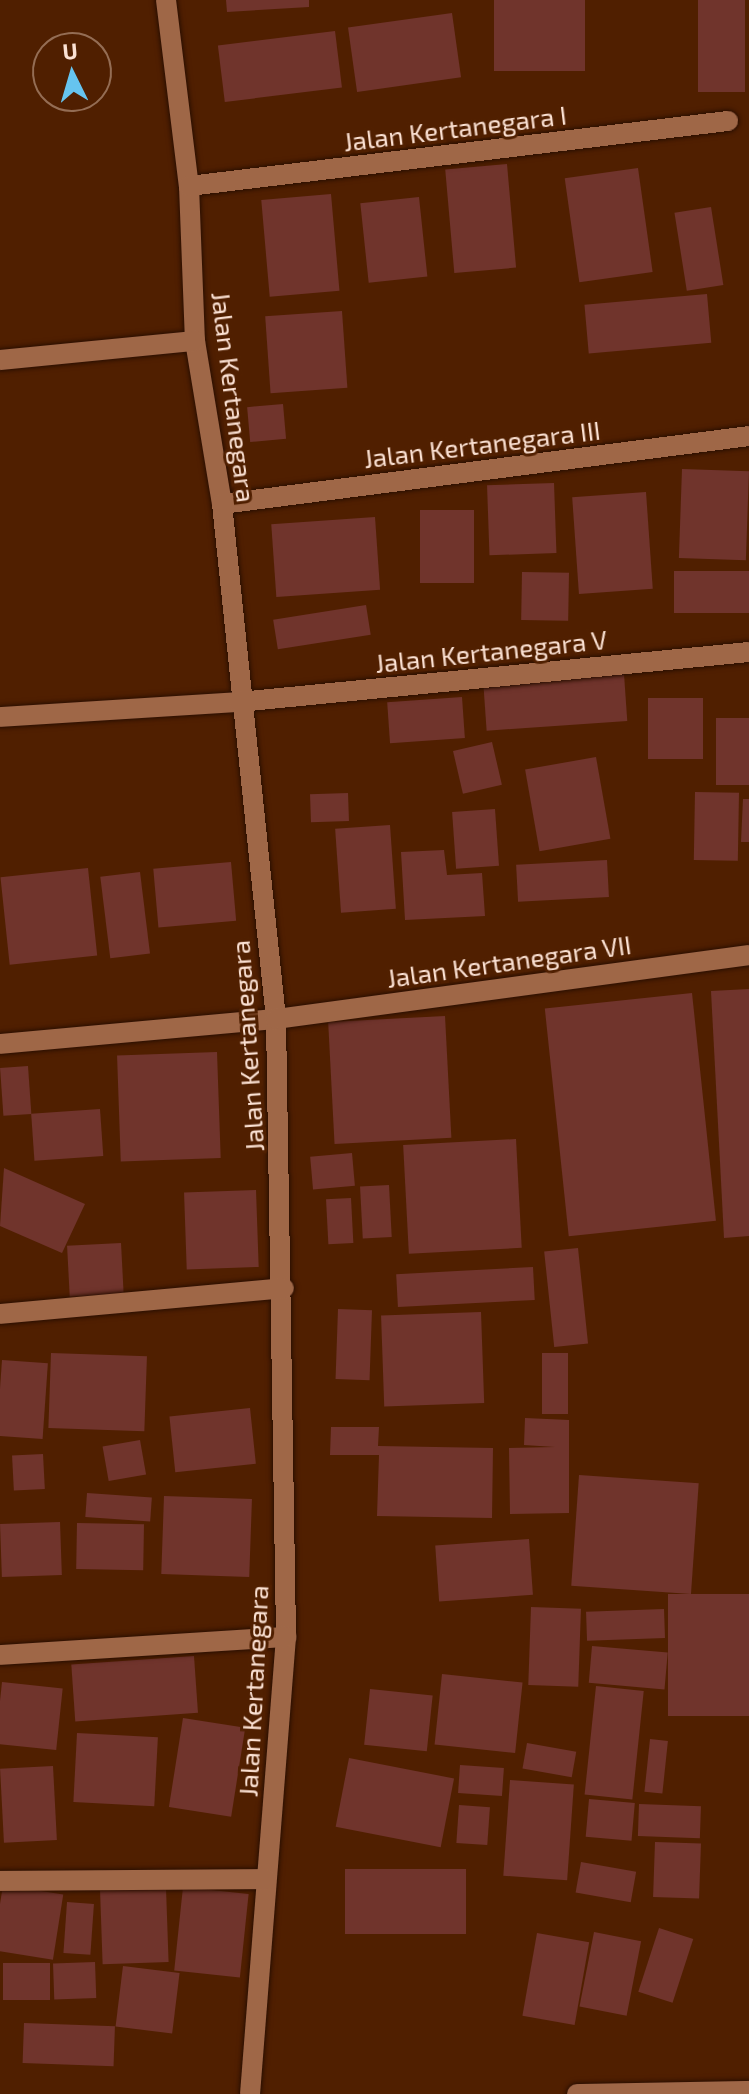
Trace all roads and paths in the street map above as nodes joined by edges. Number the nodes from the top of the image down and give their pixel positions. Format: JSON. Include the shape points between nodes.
{"nodes":[{"id":1,"x":166,"y":0,"type":"edge"},
{"id":2,"x":728,"y":121,"type":"dead end"},
{"id":3,"x":189,"y":186,"type":"junction"},
{"id":4,"x":195,"y":341,"type":"junction"},
{"id":5,"x":0,"y":360,"type":"edge"},
{"id":6,"x":749,"y":436,"type":"edge"},
{"id":7,"x":222,"y":504,"type":"junction"},
{"id":8,"x":749,"y":652,"type":"edge"},
{"id":9,"x":239,"y":702,"type":"junction"},
{"id":10,"x":0,"y":717,"type":"edge"},
{"id":11,"x":749,"y":955,"type":"edge"},
{"id":12,"x":276,"y":1019,"type":"junction"},
{"id":13,"x":0,"y":1044,"type":"edge"},
{"id":14,"x":284,"y":1288,"type":"junction"},
{"id":15,"x":0,"y":1314,"type":"edge"},
{"id":16,"x":286,"y":1637,"type":"junction"},
{"id":17,"x":0,"y":1655,"type":"edge"},
{"id":18,"x":266,"y":1879,"type":"junction"},
{"id":19,"x":0,"y":1881,"type":"edge"},
{"id":20,"x":749,"y":2091,"type":"edge"},
{"id":21,"x":250,"y":2094,"type":"edge"},
{"id":22,"x":577,"y":2094,"type":"edge"}],
"edges":[{"from":1,"to":3,"type":"street","name":"Jalan Kertanegara"},
{"from":2,"to":3,"type":"street","name":"Jalan Kertanegara I"},
{"from":3,"to":4,"type":"street","name":"Jalan Kertanegara"},
{"from":4,"to":5,"type":"street"},
{"from":4,"to":7,"type":"street","name":"Jalan Kertanegara"},
{"from":6,"to":7,"type":"street","name":"Jalan Kertanegara III"},
{"from":7,"to":9,"type":"street","name":"Jalan Kertanegara"},
{"from":8,"to":9,"type":"street","name":"Jalan Kertanegara V"},
{"from":9,"to":10,"type":"street","name":"Jalan Kertanegara V"},
{"from":9,"to":12,"type":"street","name":"Jalan Kertanegara"},
{"from":11,"to":12,"type":"street","name":"Jalan Kertanegara VII"},
{"from":12,"to":13,"type":"street","name":"Jalan Kertanegara VII"},
{"from":12,"to":14,"type":"street","name":"Jalan Kertanegara"},
{"from":14,"to":15,"type":"street"},
{"from":14,"to":16,"type":"street","name":"Jalan Kertanegara"},
{"from":16,"to":17,"type":"street"},
{"from":16,"to":18,"type":"street","name":"Jalan Kertanegara"},
{"from":18,"to":19,"type":"street"},
{"from":18,"to":21,"type":"street","name":"Jalan Kertanegara"},
{"from":20,"to":22,"type":"street"}]}
